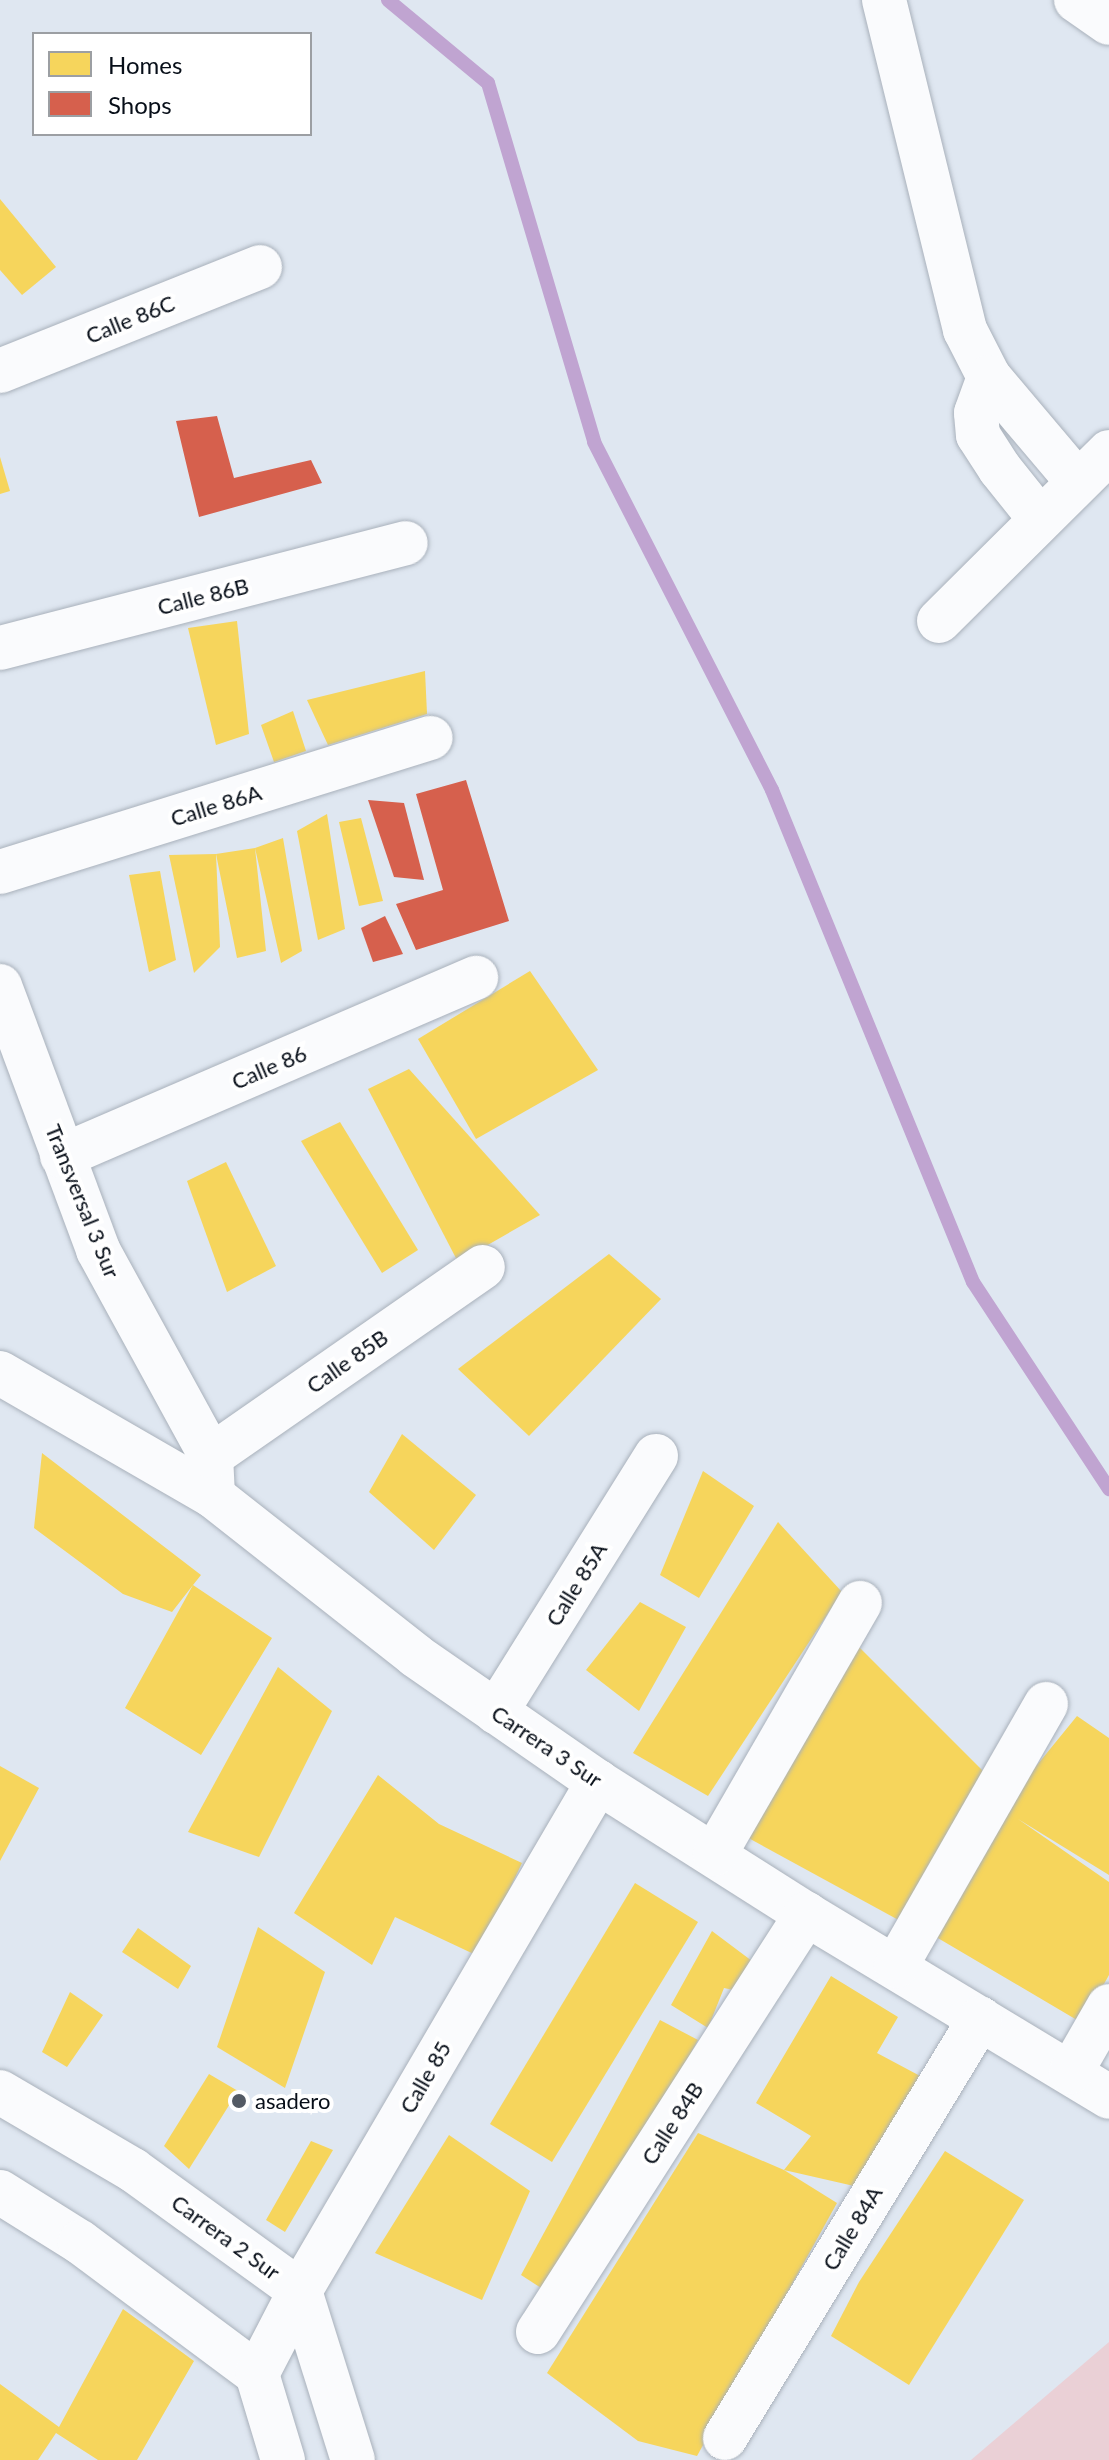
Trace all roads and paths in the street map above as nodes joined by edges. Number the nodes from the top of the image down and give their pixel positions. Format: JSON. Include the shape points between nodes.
{"nodes":[{"id":1,"x":884,"y":0,"type":"edge"},
{"id":2,"x":1076,"y":0,"type":"edge"},
{"id":3,"x":1109,"y":23,"type":"edge"},
{"id":4,"x":260,"y":267,"type":"dead end"},
{"id":5,"x":0,"y":371,"type":"edge"},
{"id":6,"x":989,"y":377,"type":"junction"},
{"id":7,"x":1109,"y":452,"type":"edge"},
{"id":8,"x":1077,"y":481,"type":"junction"},
{"id":9,"x":1040,"y":519,"type":"junction"},
{"id":10,"x":406,"y":543,"type":"dead end"},
{"id":11,"x":939,"y":621,"type":"dead end"},
{"id":12,"x":0,"y":648,"type":"edge"},
{"id":13,"x":431,"y":738,"type":"dead end"},
{"id":14,"x":0,"y":872,"type":"edge"},
{"id":15,"x":476,"y":978,"type":"dead end"},
{"id":16,"x":0,"y":986,"type":"edge"},
{"id":17,"x":62,"y":1156,"type":"junction"},
{"id":18,"x":483,"y":1267,"type":"dead end"},
{"id":19,"x":0,"y":1373,"type":"edge"},
{"id":20,"x":656,"y":1456,"type":"dead end"},
{"id":21,"x":212,"y":1476,"type":"junction"},
{"id":22,"x":860,"y":1603,"type":"dead end"},
{"id":23,"x":1046,"y":1704,"type":"dead end"},
{"id":24,"x":496,"y":1712,"type":"junction"},
{"id":25,"x":598,"y":1782,"type":"junction"},
{"id":26,"x":715,"y":1854,"type":"junction"},
{"id":27,"x":806,"y":1914,"type":"junction"},
{"id":28,"x":896,"y":1966,"type":"junction"},
{"id":29,"x":1109,"y":2006,"type":"edge"},
{"id":30,"x":980,"y":2018,"type":"junction"},
{"id":31,"x":1071,"y":2072,"type":"junction"},
{"id":32,"x":0,"y":2092,"type":"edge"},
{"id":33,"x":1109,"y":2097,"type":"edge"},
{"id":34,"x":0,"y":2192,"type":"edge"},
{"id":35,"x":300,"y":2291,"type":"junction"},
{"id":36,"x":538,"y":2332,"type":"dead end"},
{"id":37,"x":257,"y":2374,"type":"junction"},
{"id":38,"x":725,"y":2438,"type":"dead end"},
{"id":39,"x":283,"y":2460,"type":"edge"},
{"id":40,"x":353,"y":2460,"type":"edge"}],
"edges":[{"from":1,"to":6,"type":"street","via":[[965,330]]},
{"from":2,"to":3,"type":"street"},
{"from":4,"to":5,"type":"street","name":"Calle 86C"},
{"from":6,"to":8,"type":"street"},
{"from":6,"to":9,"type":"street","via":[[976,413],[978,435]]},
{"from":7,"to":8,"type":"street"},
{"from":8,"to":9,"type":"street"},
{"from":9,"to":11,"type":"street"},
{"from":10,"to":12,"type":"street","name":"Calle 86B"},
{"from":13,"to":14,"type":"street","name":"Calle 86A"},
{"from":15,"to":17,"type":"street","name":"Calle 86"},
{"from":16,"to":17,"type":"street","name":"Transversal 3 Sur"},
{"from":17,"to":21,"type":"street","name":"Transversal 3 Sur","via":[[98,1250]]},
{"from":18,"to":21,"type":"street","name":"Calle 85B"},
{"from":19,"to":21,"type":"street","name":"Carrera 3 Sur"},
{"from":20,"to":24,"type":"street","name":"Calle 85A"},
{"from":21,"to":24,"type":"street","name":"Carrera 3 Sur","via":[[416,1656]]},
{"from":22,"to":26,"type":"street"},
{"from":23,"to":28,"type":"street"},
{"from":24,"to":25,"type":"street","name":"Carrera 3 Sur"},
{"from":25,"to":26,"type":"street","name":"Carrera 3 Sur"},
{"from":25,"to":35,"type":"street","name":"Calle 85"},
{"from":26,"to":27,"type":"street","name":"Carrera 3 Sur"},
{"from":27,"to":28,"type":"street","name":"Carrera 3 Sur"},
{"from":27,"to":36,"type":"street","name":"Calle 84B"},
{"from":28,"to":30,"type":"street","name":"Carrera 3 Sur"},
{"from":29,"to":31,"type":"street"},
{"from":30,"to":31,"type":"street","name":"Carrera 3 Sur"},
{"from":30,"to":38,"type":"street","name":"Calle 84A"},
{"from":31,"to":33,"type":"street","name":"Carrera 3 Sur"},
{"from":32,"to":35,"type":"street","name":"Carrera 2 Sur","via":[[133,2170]]},
{"from":34,"to":37,"type":"street","via":[[80,2242]]},
{"from":35,"to":37,"type":"street","name":"Calle 85"},
{"from":35,"to":40,"type":"street","name":"Carrera 2 Sur"},
{"from":37,"to":39,"type":"street"}]}
